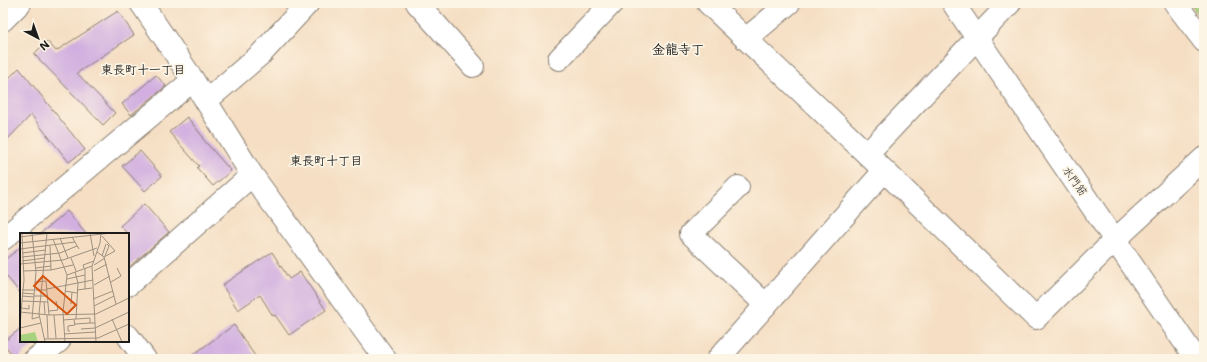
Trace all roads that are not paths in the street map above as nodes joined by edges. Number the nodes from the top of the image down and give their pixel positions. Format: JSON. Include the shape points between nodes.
{"nodes":[{"id":1,"x":20,"y":3,"type":"edge"},
{"id":2,"x":141,"y":3,"type":"edge"},
{"id":3,"x":308,"y":3,"type":"edge"},
{"id":4,"x":612,"y":3,"type":"edge"},
{"id":5,"x":708,"y":3,"type":"edge"},
{"id":6,"x":789,"y":3,"type":"edge"},
{"id":7,"x":953,"y":3,"type":"edge"},
{"id":8,"x":1010,"y":3,"type":"edge"},
{"id":9,"x":1175,"y":3,"type":"edge"},
{"id":10,"x":418,"y":4,"type":"edge"},
{"id":11,"x":3,"y":20,"type":"edge"},
{"id":12,"x":976,"y":38,"type":"junction"},
{"id":13,"x":746,"y":39,"type":"junction"},
{"id":14,"x":1204,"y":41,"type":"edge"},
{"id":15,"x":559,"y":59,"type":"dead end"},
{"id":16,"x":473,"y":66,"type":"dead end"},
{"id":17,"x":193,"y":80,"type":"junction"},
{"id":18,"x":206,"y":101,"type":"junction"},
{"id":19,"x":868,"y":154,"type":"junction"},
{"id":20,"x":1204,"y":158,"type":"edge"},
{"id":21,"x":884,"y":171,"type":"junction"},
{"id":22,"x":252,"y":175,"type":"junction"},
{"id":23,"x":738,"y":187,"type":"dead end"},
{"id":24,"x":3,"y":239,"type":"edge"},
{"id":25,"x":1116,"y":239,"type":"junction"},
{"id":26,"x":129,"y":284,"type":"edge"},
{"id":27,"x":766,"y":305,"type":"junction"},
{"id":28,"x":129,"y":337,"type":"edge"},
{"id":29,"x":58,"y":342,"type":"edge"},
{"id":30,"x":36,"y":359,"type":"edge"},
{"id":31,"x":145,"y":359,"type":"edge"},
{"id":32,"x":385,"y":359,"type":"edge"},
{"id":33,"x":718,"y":359,"type":"edge"},
{"id":34,"x":1196,"y":359,"type":"edge"}],
"edges":[{"from":1,"to":11,"type":"street"},
{"from":2,"to":17,"type":"street"},
{"from":3,"to":18,"type":"street","via":[[261,54]]},
{"from":4,"to":15,"type":"street"},
{"from":5,"to":13,"type":"street"},
{"from":6,"to":13,"type":"street"},
{"from":7,"to":12,"type":"street","name":"水門筋"},
{"from":8,"to":12,"type":"street"},
{"from":9,"to":14,"type":"street"},
{"from":10,"to":16,"type":"street"},
{"from":12,"to":19,"type":"street"},
{"from":12,"to":25,"type":"street","name":"水門筋"},
{"from":13,"to":19,"type":"street"},
{"from":17,"to":18,"type":"street"},
{"from":17,"to":24,"type":"street"},
{"from":18,"to":22,"type":"street"},
{"from":19,"to":21,"type":"street"},
{"from":20,"to":25,"type":"street"},
{"from":21,"to":25,"type":"street","via":[[1036,318]]},
{"from":21,"to":27,"type":"street"},
{"from":22,"to":26,"type":"street"},
{"from":22,"to":32,"type":"street"},
{"from":23,"to":27,"type":"street","via":[[691,234]]},
{"from":25,"to":34,"type":"street","name":"水門筋"},
{"from":27,"to":33,"type":"street"},
{"from":28,"to":31,"type":"street"},
{"from":29,"to":30,"type":"street"}]}
